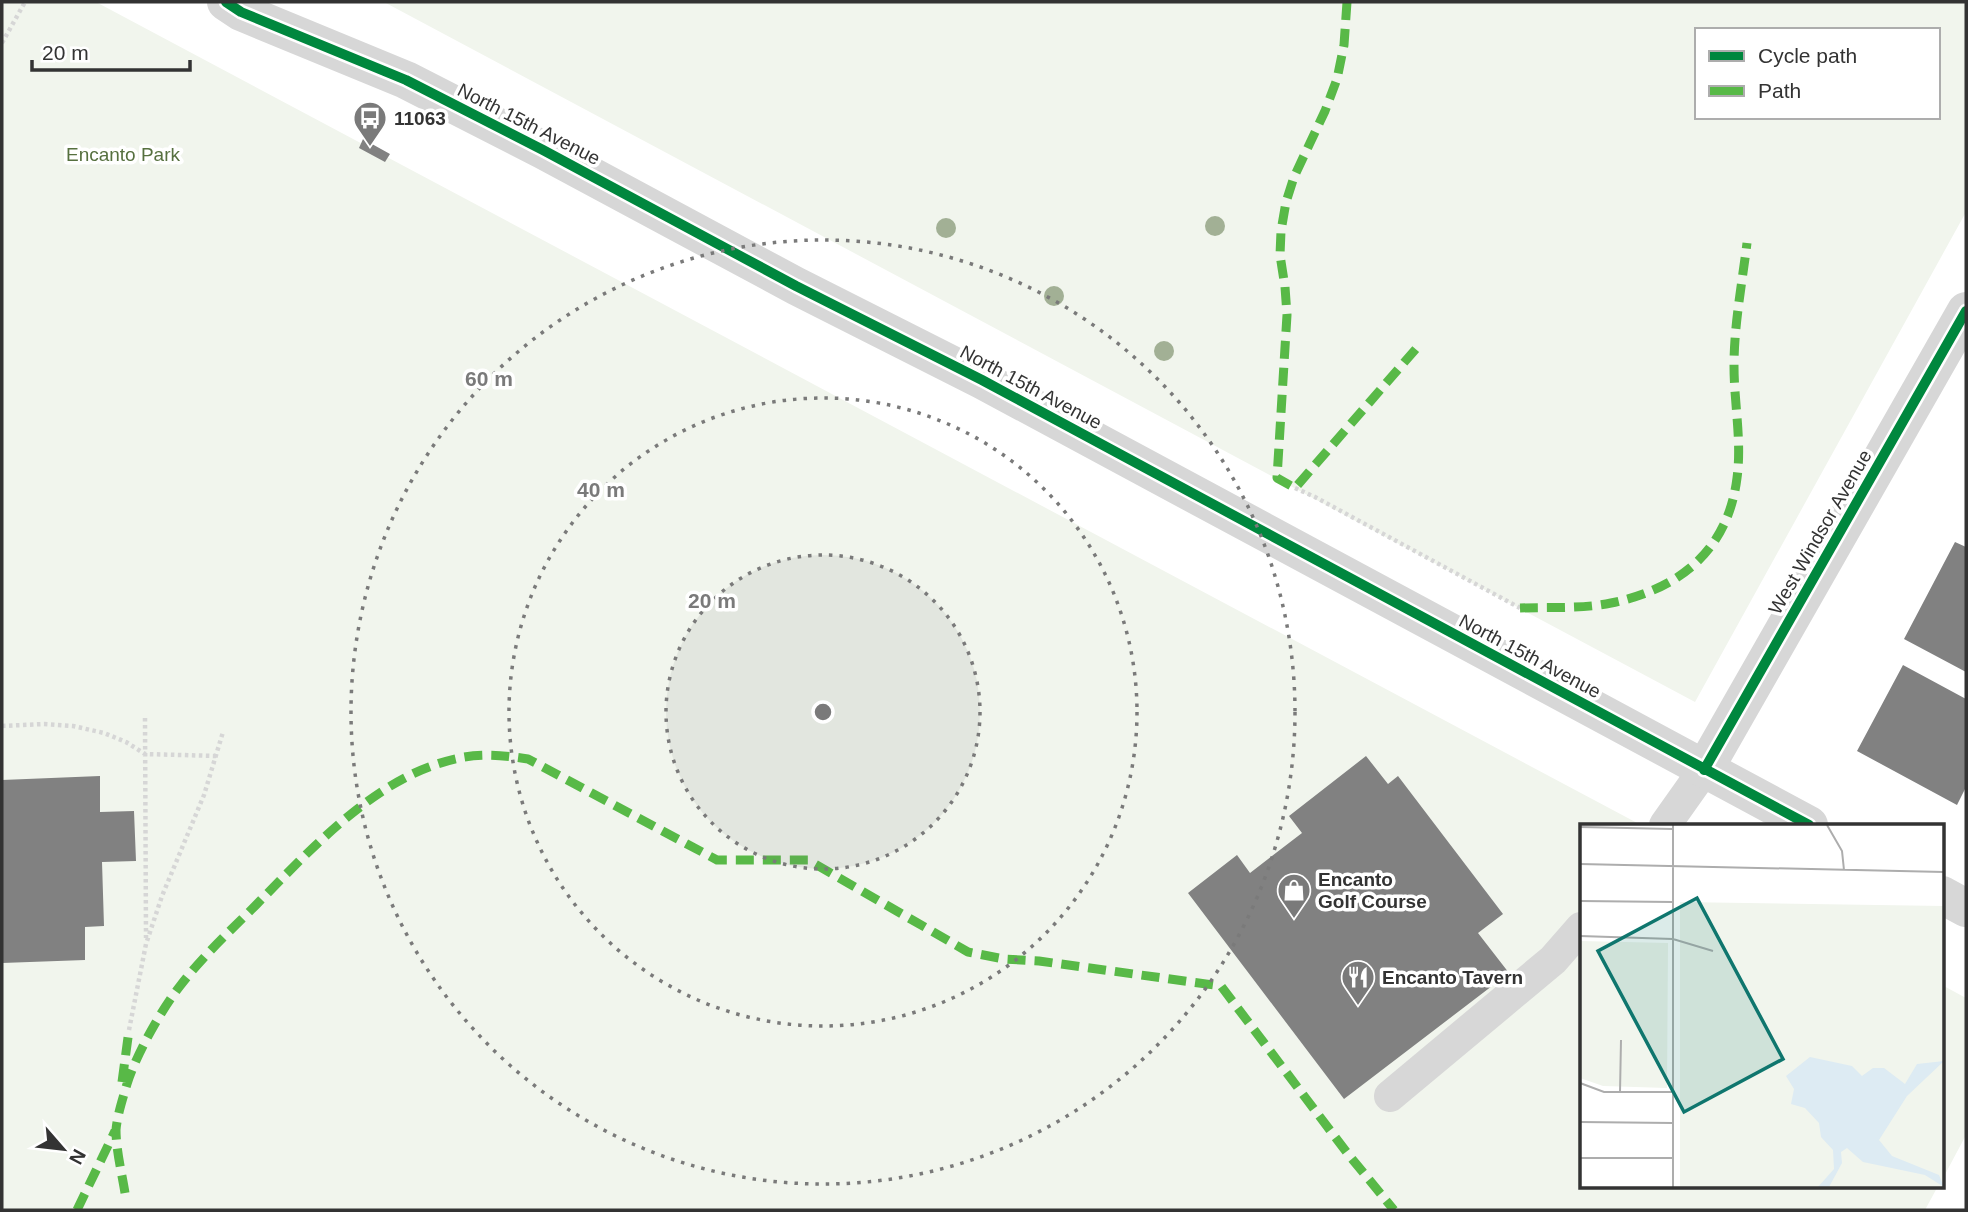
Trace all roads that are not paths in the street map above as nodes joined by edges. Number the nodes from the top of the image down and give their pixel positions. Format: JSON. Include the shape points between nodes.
{"nodes":[{"id":1,"x":238,"y":5,"type":"edge"},
{"id":2,"x":1966,"y":311,"type":"edge"},
{"id":3,"x":1704,"y":770,"type":"junction"},
{"id":4,"x":1666,"y":824,"type":"edge"},
{"id":5,"x":1807,"y":824,"type":"edge"},
{"id":6,"x":1944,"y":896,"type":"edge"},
{"id":7,"x":1966,"y":908,"type":"edge"},
{"id":8,"x":1580,"y":929,"type":"edge"},
{"id":9,"x":1390,"y":1097,"type":"dead end"}],
"edges":[{"from":1,"to":3,"type":"street","name":"North 15th Avenue","via":[[406,80],[543,150],[982,380]]},
{"from":2,"to":3,"type":"street","name":"West Windsor Avenue"},
{"from":3,"to":4,"type":"lane"},
{"from":3,"to":5,"type":"street","name":"North 15th Avenue"},
{"from":6,"to":7,"type":"street"},
{"from":8,"to":9,"type":"lane","via":[[1552,960]]}]}
